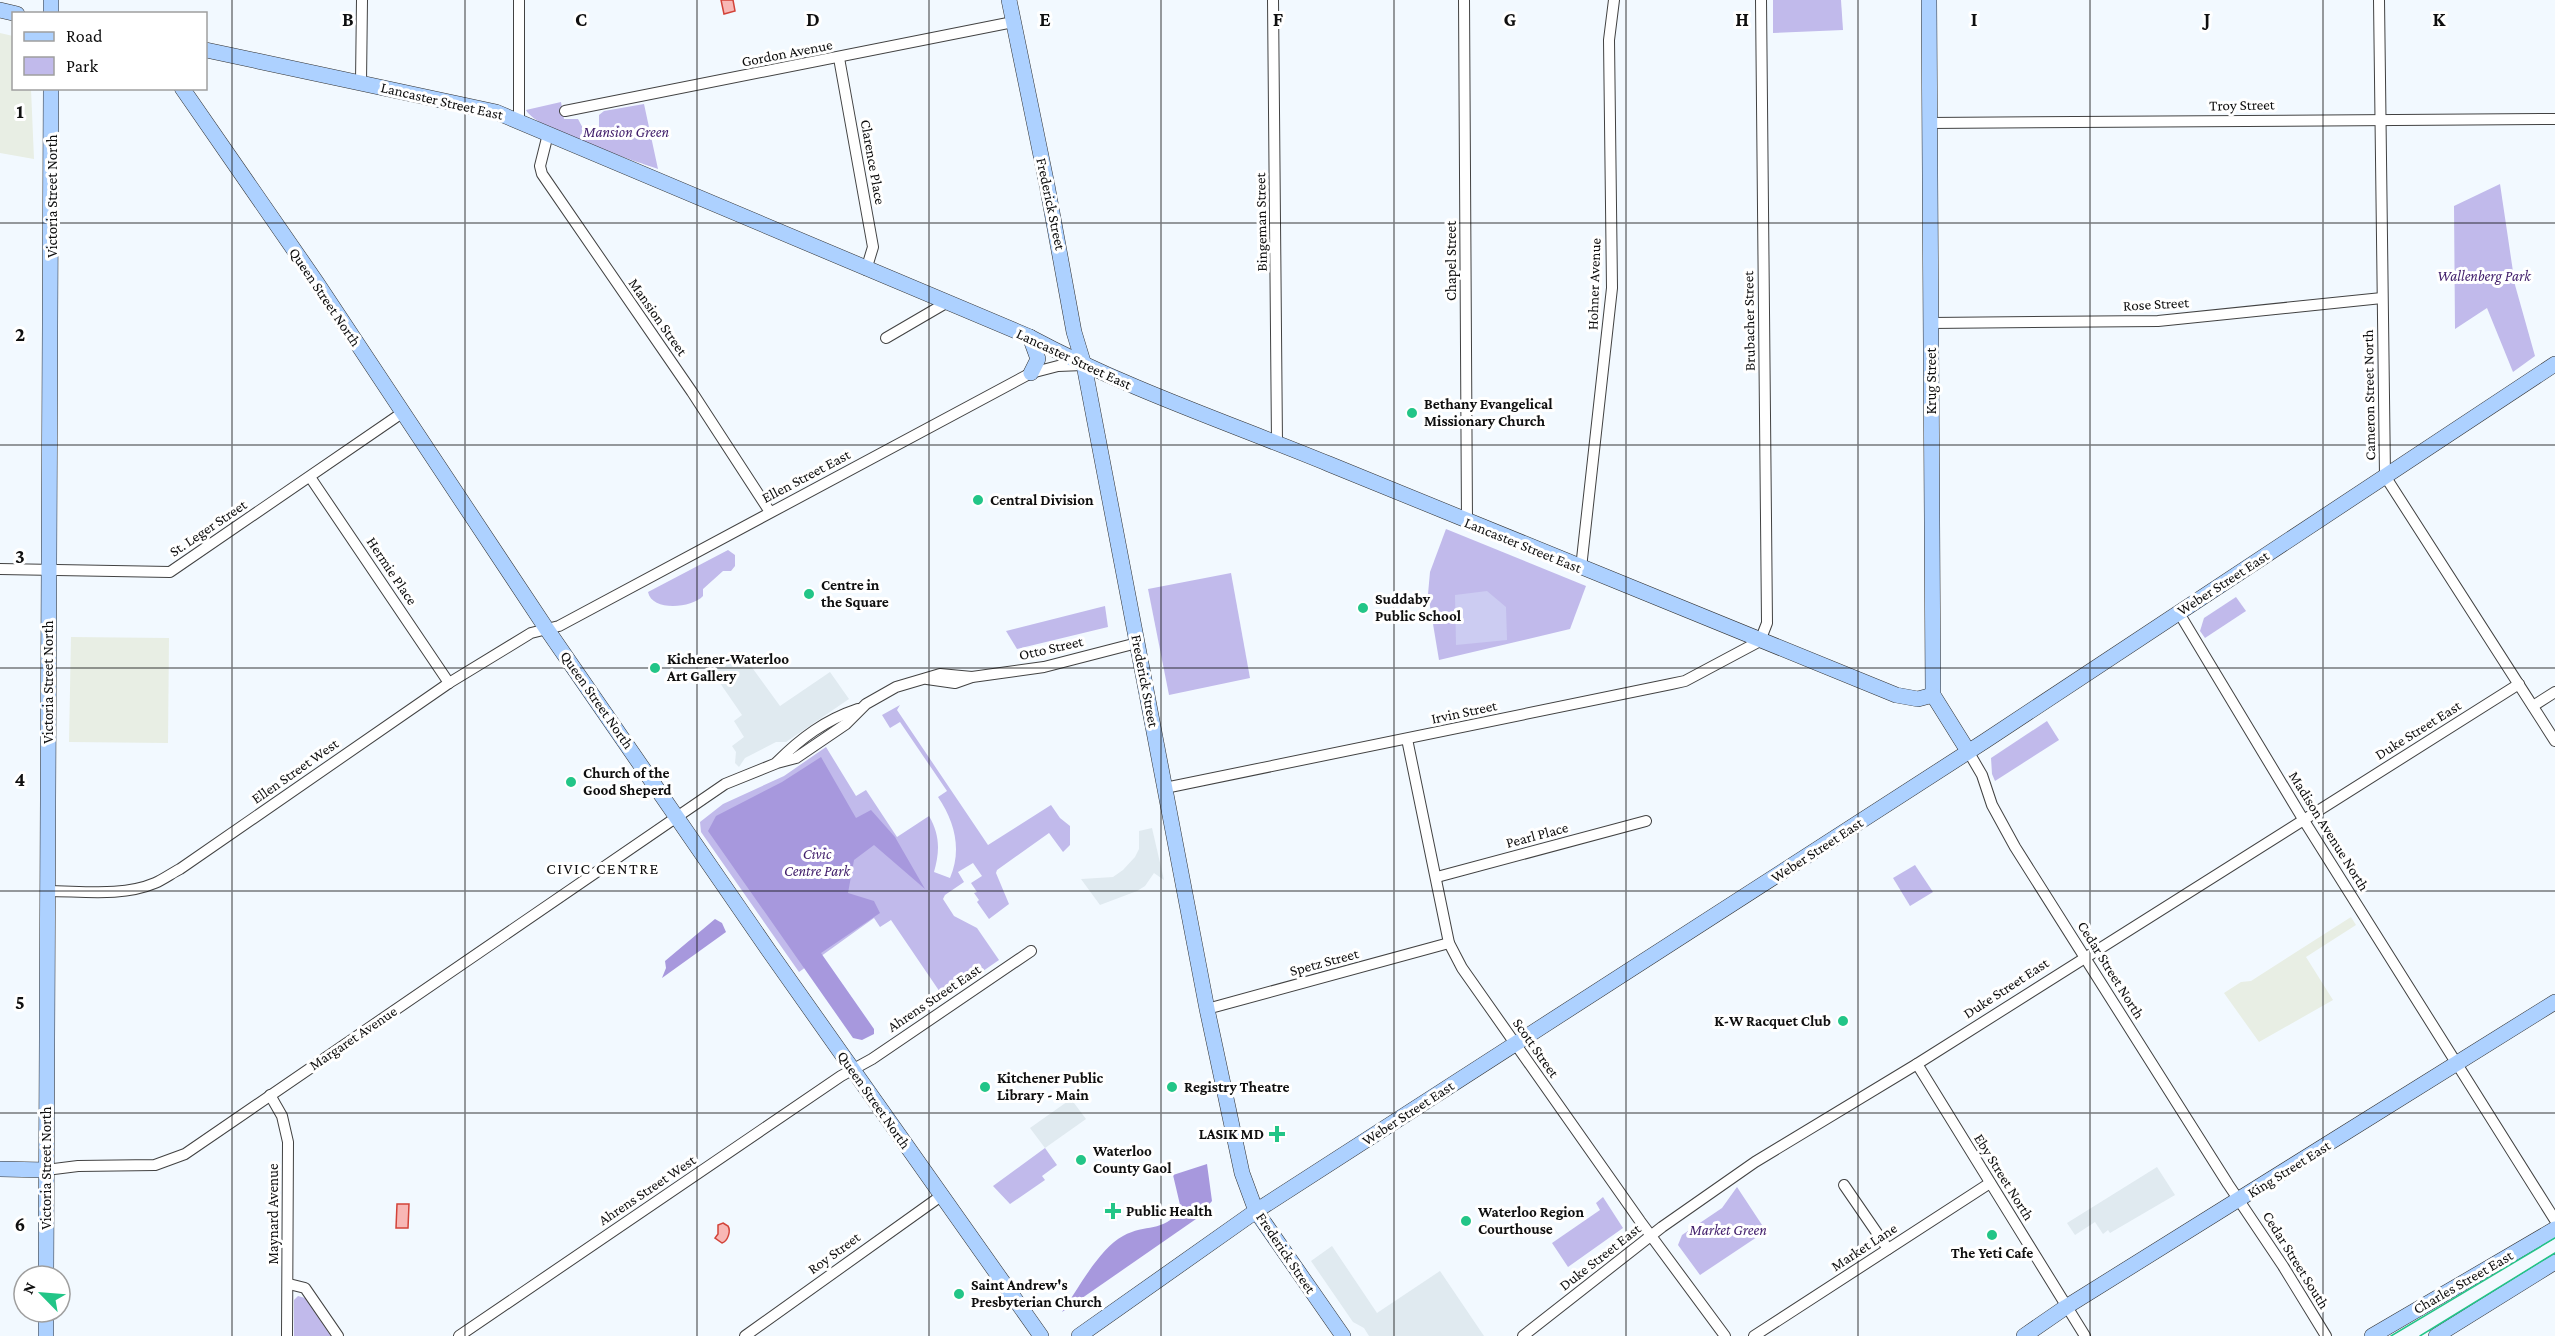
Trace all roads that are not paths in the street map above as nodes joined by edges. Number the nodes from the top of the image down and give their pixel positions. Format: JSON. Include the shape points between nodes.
{"nodes":[{"id":1,"x":362,"y":0,"type":"edge"},
{"id":2,"x":519,"y":0,"type":"edge"},
{"id":3,"x":1009,"y":0,"type":"edge"},
{"id":4,"x":1273,"y":0,"type":"edge"},
{"id":5,"x":1464,"y":0,"type":"edge"},
{"id":6,"x":1614,"y":0,"type":"edge"},
{"id":7,"x":1761,"y":0,"type":"edge"},
{"id":8,"x":1929,"y":0,"type":"edge"},
{"id":9,"x":2379,"y":0,"type":"edge"},
{"id":10,"x":1013,"y":22,"type":"junction"},
{"id":11,"x":207,"y":50,"type":"edge"},
{"id":12,"x":839,"y":58,"type":"junction"},
{"id":13,"x":361,"y":82,"type":"junction"},
{"id":14,"x":51,"y":90,"type":"edge"},
{"id":15,"x":183,"y":90,"type":"edge"},
{"id":16,"x":565,"y":111,"type":"dead end"},
{"id":17,"x":2380,"y":119,"type":"junction"},
{"id":18,"x":2555,"y":119,"type":"edge"},
{"id":19,"x":519,"y":121,"type":"junction"},
{"id":20,"x":1929,"y":123,"type":"junction"},
{"id":21,"x":548,"y":134,"type":"junction"},
{"id":22,"x":866,"y":270,"type":"junction"},
{"id":23,"x":2382,"y":298,"type":"junction"},
{"id":24,"x":946,"y":303,"type":"junction"},
{"id":25,"x":1931,"y":323,"type":"junction"},
{"id":26,"x":1030,"y":337,"type":"junction"},
{"id":27,"x":885,"y":338,"type":"dead end"},
{"id":28,"x":1084,"y":365,"type":"junction"},
{"id":29,"x":2553,"y":368,"type":"edge"},
{"id":30,"x":1031,"y":373,"type":"junction"},
{"id":31,"x":402,"y":413,"type":"junction"},
{"id":32,"x":1277,"y":443,"type":"junction"},
{"id":33,"x":2385,"y":476,"type":"junction"},
{"id":34,"x":310,"y":477,"type":"junction"},
{"id":35,"x":770,"y":512,"type":"junction"},
{"id":36,"x":1467,"y":522,"type":"junction"},
{"id":37,"x":1581,"y":568,"type":"junction"},
{"id":38,"x":0,"y":569,"type":"edge"},
{"id":39,"x":49,"y":570,"type":"junction"},
{"id":40,"x":2179,"y":613,"type":"junction"},
{"id":41,"x":546,"y":628,"type":"junction"},
{"id":42,"x":1760,"y":641,"type":"junction"},
{"id":43,"x":1137,"y":643,"type":"junction"},
{"id":44,"x":449,"y":683,"type":"junction"},
{"id":45,"x":2519,"y":684,"type":"junction"},
{"id":46,"x":2555,"y":692,"type":"edge"},
{"id":47,"x":1933,"y":695,"type":"junction"},
{"id":48,"x":2533,"y":706,"type":"junction"},
{"id":49,"x":1407,"y":739,"type":"junction"},
{"id":50,"x":2555,"y":741,"type":"edge"},
{"id":51,"x":1968,"y":752,"type":"junction"},
{"id":52,"x":1165,"y":788,"type":"junction"},
{"id":53,"x":677,"y":817,"type":"junction"},
{"id":54,"x":2303,"y":819,"type":"junction"},
{"id":55,"x":1646,"y":821,"type":"dead end"},
{"id":56,"x":1437,"y":877,"type":"junction"},
{"id":57,"x":47,"y":891,"type":"junction"},
{"id":58,"x":1449,"y":943,"type":"junction"},
{"id":59,"x":1030,"y":951,"type":"dead end"},
{"id":60,"x":2084,"y":956,"type":"junction"},
{"id":61,"x":2555,"y":1002,"type":"edge"},
{"id":62,"x":1208,"y":1010,"type":"junction"},
{"id":63,"x":1514,"y":1045,"type":"junction"},
{"id":64,"x":1917,"y":1064,"type":"junction"},
{"id":65,"x":2457,"y":1064,"type":"junction"},
{"id":66,"x":853,"y":1069,"type":"junction"},
{"id":67,"x":270,"y":1095,"type":"junction"},
{"id":68,"x":0,"y":1169,"type":"edge"},
{"id":69,"x":46,"y":1170,"type":"junction"},
{"id":70,"x":1990,"y":1183,"type":"junction"},
{"id":71,"x":1844,"y":1185,"type":"dead end"},
{"id":72,"x":941,"y":1196,"type":"junction"},
{"id":73,"x":2239,"y":1200,"type":"junction"},
{"id":74,"x":1256,"y":1211,"type":"junction"},
{"id":75,"x":2555,"y":1220,"type":"edge"},
{"id":76,"x":2555,"y":1229,"type":"edge"},
{"id":77,"x":1651,"y":1236,"type":"junction"},
{"id":78,"x":1888,"y":1249,"type":"junction"},
{"id":79,"x":2555,"y":1262,"type":"edge"},
{"id":80,"x":46,"y":1264,"type":"edge"},
{"id":81,"x":289,"y":1284,"type":"junction"},
{"id":82,"x":2066,"y":1306,"type":"junction"},
{"id":83,"x":287,"y":1336,"type":"edge"},
{"id":84,"x":338,"y":1336,"type":"edge"},
{"id":85,"x":459,"y":1336,"type":"edge"},
{"id":86,"x":745,"y":1336,"type":"edge"},
{"id":87,"x":1041,"y":1336,"type":"edge"},
{"id":88,"x":1079,"y":1336,"type":"edge"},
{"id":89,"x":1343,"y":1336,"type":"edge"},
{"id":90,"x":1523,"y":1336,"type":"edge"},
{"id":91,"x":1725,"y":1336,"type":"edge"},
{"id":92,"x":1754,"y":1336,"type":"edge"},
{"id":93,"x":2024,"y":1336,"type":"edge"},
{"id":94,"x":2085,"y":1336,"type":"edge"},
{"id":95,"x":2326,"y":1336,"type":"edge"},
{"id":96,"x":2372,"y":1336,"type":"edge"},
{"id":97,"x":2436,"y":1336,"type":"edge"}],
"edges":[{"from":1,"to":13,"type":"street"},
{"from":2,"to":19,"type":"street"},
{"from":3,"to":10,"type":"main road","name":"Frederick Street"},
{"from":4,"to":32,"type":"street","name":"Bingeman Street"},
{"from":5,"to":36,"type":"street","name":"Chapel Street"},
{"from":6,"to":37,"type":"street","name":"Hohner Avenue","via":[[1609,40],[1612,288]]},
{"from":7,"to":42,"type":"street","name":"Brubacher Street","via":[[1767,623]]},
{"from":8,"to":20,"type":"main road","name":"Krug Street"},
{"from":9,"to":17,"type":"street","name":"Cameron Street North"},
{"from":10,"to":12,"type":"street","name":"Gordon Avenue"},
{"from":10,"to":28,"type":"main road","name":"Frederick Street","via":[[1074,332]]},
{"from":11,"to":13,"type":"main road","name":"Lancaster Street East"},
{"from":12,"to":16,"type":"street","name":"Gordon Avenue"},
{"from":12,"to":22,"type":"street","name":"Clarence Place","via":[[873,247]]},
{"from":13,"to":19,"type":"main road","name":"Lancaster Street East","via":[[496,112]]},
{"from":14,"to":39,"type":"main road","name":"Victoria Street North"},
{"from":15,"to":31,"type":"main road","name":"Queen Street North"},
{"from":17,"to":18,"type":"street","name":"Troy Street"},
{"from":17,"to":20,"type":"street","name":"Troy Street"},
{"from":17,"to":23,"type":"street","name":"Cameron Street North"},
{"from":19,"to":21,"type":"main road","name":"Lancaster Street East"},
{"from":20,"to":25,"type":"main road","name":"Krug Street"},
{"from":21,"to":22,"type":"main road","name":"Lancaster Street East"},
{"from":21,"to":35,"type":"street","name":"Mansion Street","via":[[540,166],[542,174]]},
{"from":22,"to":24,"type":"main road","name":"Lancaster Street East"},
{"from":23,"to":25,"type":"street","name":"Rose Street","via":[[2158,321]]},
{"from":23,"to":33,"type":"street","name":"Cameron Street North"},
{"from":24,"to":26,"type":"main road","name":"Lancaster Street East"},
{"from":24,"to":27,"type":"street"},
{"from":25,"to":47,"type":"main road","name":"Krug Street"},
{"from":26,"to":28,"type":"main road","name":"Lancaster Street East"},
{"from":26,"to":30,"type":"main road","via":[[1038,359]]},
{"from":28,"to":30,"type":"street","name":"Ellen Street East"},
{"from":28,"to":32,"type":"main road","name":"Lancaster Street East"},
{"from":28,"to":43,"type":"main road","name":"Frederick Street"},
{"from":29,"to":33,"type":"main road","name":"Weber Street East"},
{"from":30,"to":35,"type":"street","name":"Ellen Street East"},
{"from":31,"to":34,"type":"street","name":"St. Leger Street"},
{"from":31,"to":41,"type":"main road","name":"Queen Street North"},
{"from":32,"to":36,"type":"main road","name":"Lancaster Street East"},
{"from":33,"to":40,"type":"main road","name":"Weber Street East"},
{"from":33,"to":45,"type":"street","name":"Cameron Street North"},
{"from":34,"to":39,"type":"street","name":"St. Leger Street","via":[[170,572]]},
{"from":34,"to":44,"type":"street","name":"Hermie Place"},
{"from":35,"to":41,"type":"street","name":"Ellen Street East","via":[[560,626]]},
{"from":36,"to":37,"type":"main road","name":"Lancaster Street East"},
{"from":37,"to":42,"type":"main road","name":"Lancaster Street East"},
{"from":38,"to":39,"type":"street","name":"St. Leger Street"},
{"from":39,"to":57,"type":"main road","name":"Victoria Street North"},
{"from":40,"to":51,"type":"main road","name":"Weber Street East"},
{"from":40,"to":54,"type":"street","name":"Madison Avenue North"},
{"from":41,"to":44,"type":"street","name":"Ellen Street West","via":[[531,633]]},
{"from":41,"to":53,"type":"main road","name":"Queen Street North"},
{"from":42,"to":47,"type":"main road","name":"Lancaster Street East","via":[[1896,695],[1918,699]]},
{"from":42,"to":49,"type":"street","name":"Irvin Street","via":[[1685,681]]},
{"from":43,"to":52,"type":"main road","name":"Frederick Street"},
{"from":43,"to":53,"type":"street","name":"Otto Street","via":[[1044,667],[972,678],[940,674],[896,687],[813,729],[777,763],[725,784]]},
{"from":44,"to":57,"type":"street","name":"Ellen Street West","via":[[155,883],[109,892]]},
{"from":45,"to":48,"type":"street","name":"Cameron Street North"},
{"from":45,"to":54,"type":"street","name":"Duke Street East"},
{"from":46,"to":48,"type":"street"},
{"from":47,"to":51,"type":"main road"},
{"from":48,"to":50,"type":"street","name":"Cameron Street North"},
{"from":49,"to":52,"type":"street","name":"Irvin Street"},
{"from":49,"to":56,"type":"street","name":"Scott Street"},
{"from":51,"to":60,"type":"street","name":"Cedar Street North","via":[[2015,847]]},
{"from":51,"to":63,"type":"main road","name":"Weber Street East"},
{"from":52,"to":62,"type":"main road","name":"Frederick Street"},
{"from":53,"to":66,"type":"main road","name":"Queen Street North"},
{"from":53,"to":67,"type":"street","name":"Margaret Avenue"},
{"from":54,"to":60,"type":"street","name":"Duke Street East"},
{"from":54,"to":65,"type":"street","name":"Madison Avenue North"},
{"from":55,"to":56,"type":"street","name":"Pearl Place"},
{"from":56,"to":58,"type":"street","name":"Scott Street"},
{"from":57,"to":69,"type":"main road","name":"Victoria Street North"},
{"from":58,"to":62,"type":"street","name":"Spetz Street"},
{"from":58,"to":63,"type":"street","name":"Scott Street"},
{"from":59,"to":66,"type":"street","name":"Ahrens Street East"},
{"from":60,"to":64,"type":"street","name":"Duke Street East"},
{"from":60,"to":73,"type":"street","name":"Cedar Street North"},
{"from":61,"to":65,"type":"main road","name":"King Street East"},
{"from":62,"to":74,"type":"main road","name":"Frederick Street","via":[[1242,1173]]},
{"from":63,"to":74,"type":"main road","name":"Weber Street East"},
{"from":63,"to":77,"type":"street","name":"Scott Street"},
{"from":64,"to":70,"type":"street","name":"Eby Street North"},
{"from":64,"to":77,"type":"street","name":"Duke Street East","via":[[1755,1162]]},
{"from":65,"to":73,"type":"main road","name":"King Street East"},
{"from":65,"to":75,"type":"street","name":"Madison Avenue North"},
{"from":66,"to":72,"type":"main road","name":"Queen Street North"},
{"from":66,"to":85,"type":"street","name":"Ahrens Street West"},
{"from":67,"to":69,"type":"street","name":"Margaret Avenue","via":[[185,1154],[165,1162]]},
{"from":67,"to":81,"type":"street","name":"Maynard Avenue","via":[[282,1116],[288,1142]]},
{"from":68,"to":69,"type":"main road","name":"Margaret Avenue"},
{"from":69,"to":80,"type":"main road","name":"Victoria Street North"},
{"from":70,"to":78,"type":"street","name":"Market Lane"},
{"from":70,"to":82,"type":"street","name":"Eby Street North"},
{"from":71,"to":78,"type":"street"},
{"from":72,"to":86,"type":"street","name":"Roy Street"},
{"from":72,"to":87,"type":"main road","name":"Queen Street North"},
{"from":73,"to":82,"type":"main road","name":"King Street East"},
{"from":73,"to":95,"type":"street","name":"Cedar Street South"},
{"from":74,"to":88,"type":"main road","name":"Weber Street East"},
{"from":74,"to":89,"type":"main road","name":"Frederick Street"},
{"from":76,"to":96,"type":"main road","name":"Charles Street East"},
{"from":77,"to":90,"type":"street","name":"Duke Street East"},
{"from":77,"to":91,"type":"street","name":"Scott Street"},
{"from":78,"to":92,"type":"street","name":"Market Lane"},
{"from":79,"to":97,"type":"main road","name":"Charles Street East"},
{"from":81,"to":83,"type":"street","name":"Maynard Avenue"},
{"from":81,"to":84,"type":"street","via":[[305,1288]]},
{"from":82,"to":93,"type":"main road","name":"King Street East"},
{"from":82,"to":94,"type":"street","name":"Eby Street North"}]}
